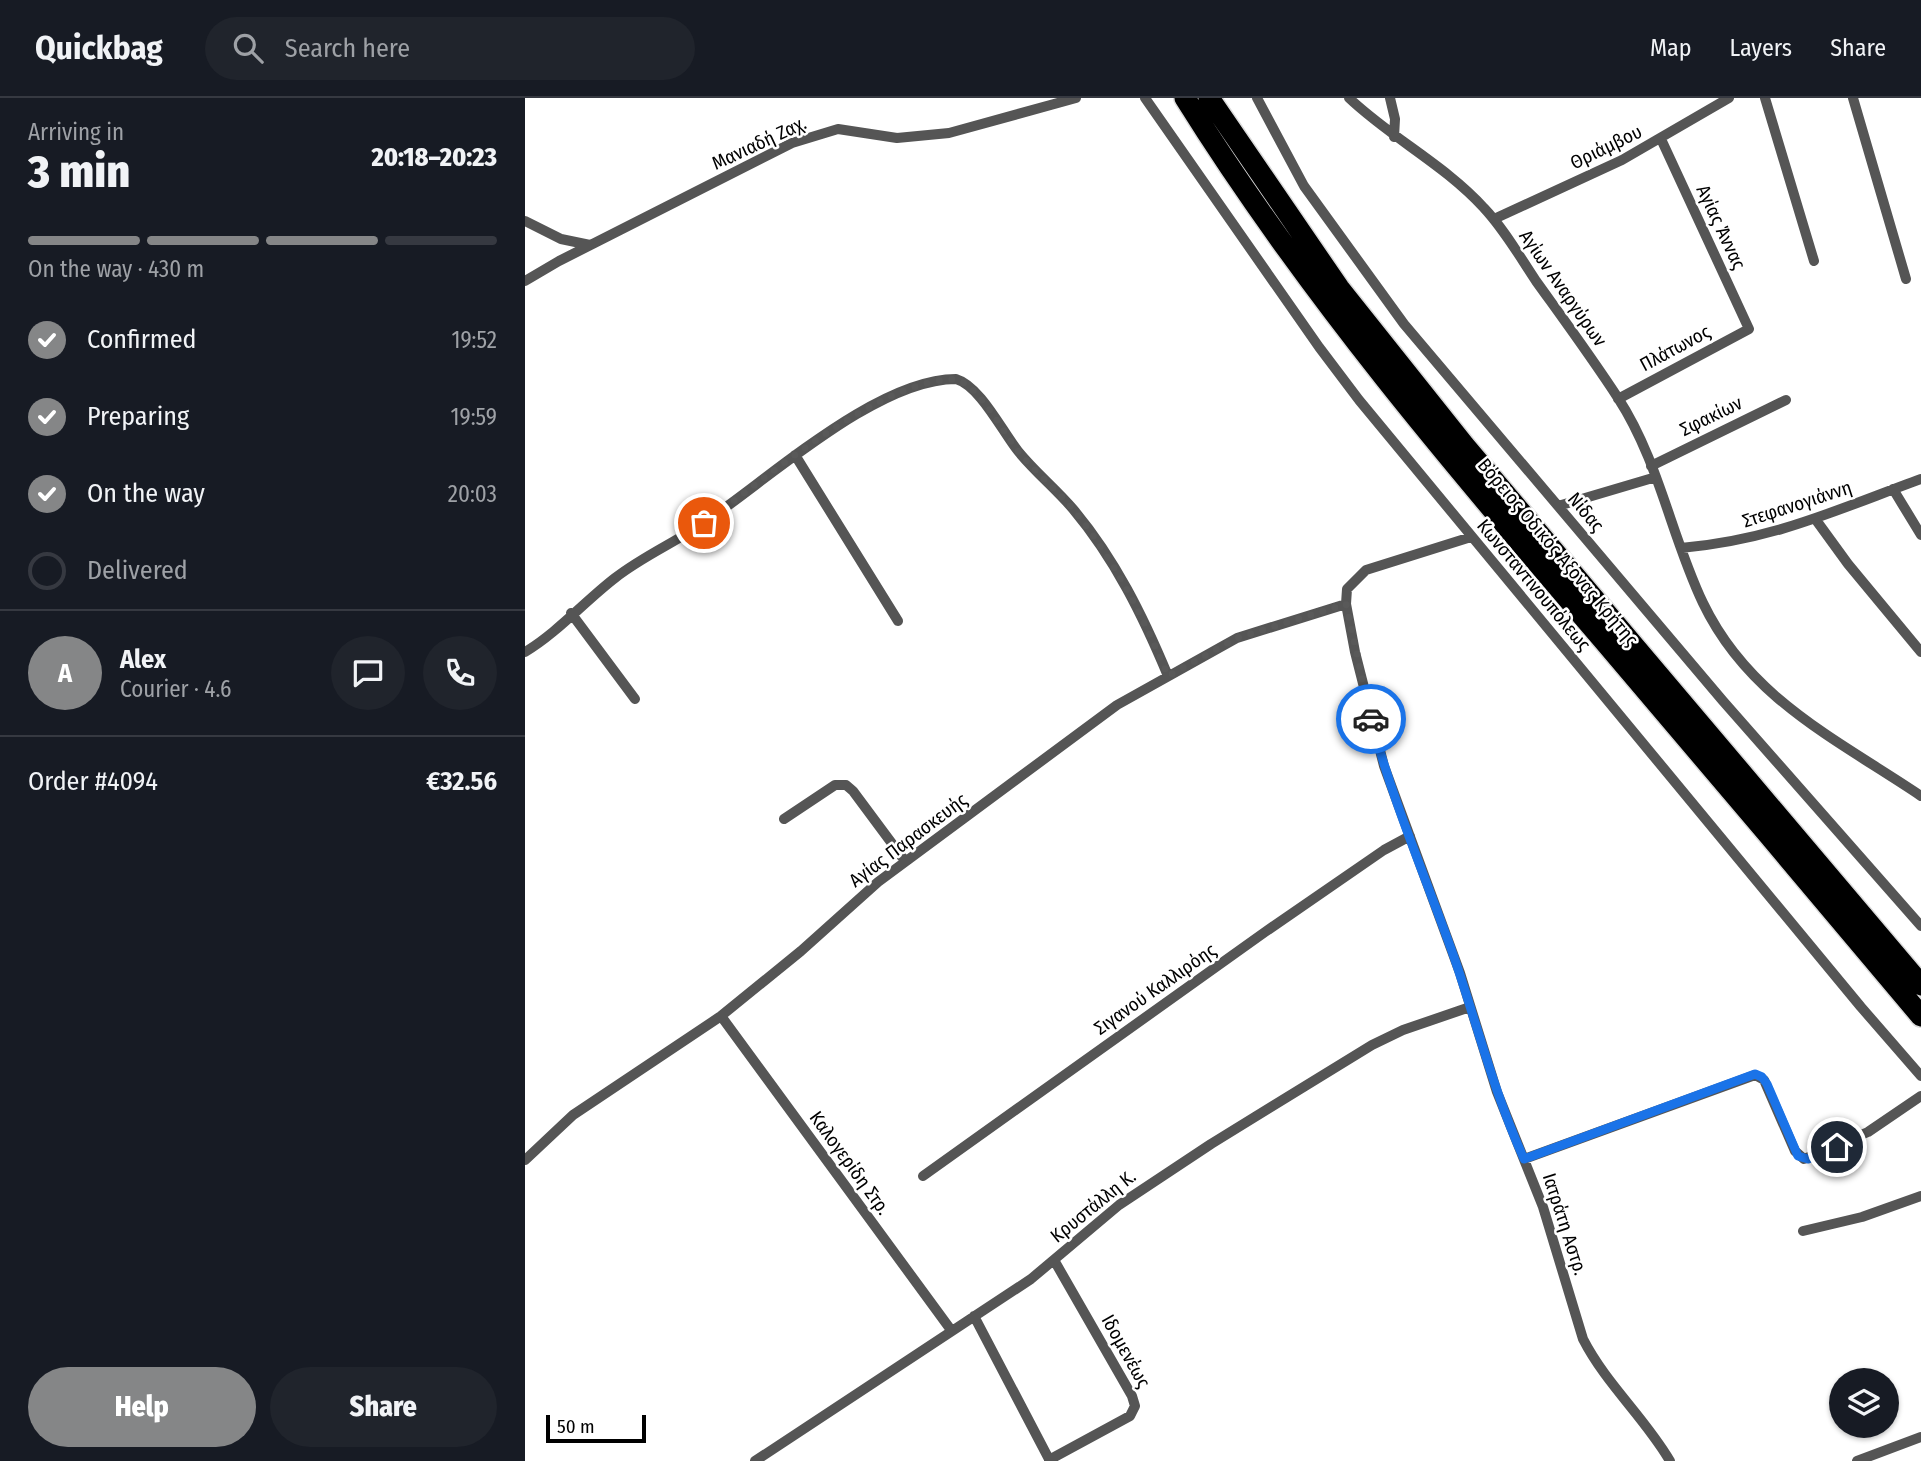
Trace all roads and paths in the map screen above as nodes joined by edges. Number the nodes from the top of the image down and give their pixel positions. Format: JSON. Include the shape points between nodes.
{"nodes":[{"id":1,"x":1076,"y":98,"type":"edge"},
{"id":2,"x":1145,"y":98,"type":"edge"},
{"id":3,"x":1185,"y":98,"type":"edge"},
{"id":4,"x":1209,"y":98,"type":"edge"},
{"id":5,"x":1257,"y":98,"type":"edge"},
{"id":6,"x":1349,"y":98,"type":"edge"},
{"id":7,"x":1390,"y":98,"type":"edge"},
{"id":8,"x":1729,"y":98,"type":"edge"},
{"id":9,"x":1765,"y":98,"type":"edge"},
{"id":10,"x":1853,"y":98,"type":"edge"},
{"id":11,"x":1394,"y":137,"type":"junction"},
{"id":12,"x":1661,"y":139,"type":"junction"},
{"id":13,"x":1494,"y":219,"type":"junction"},
{"id":14,"x":525,"y":221,"type":"edge"},
{"id":15,"x":590,"y":245,"type":"junction"},
{"id":16,"x":1814,"y":261,"type":"dead end"},
{"id":17,"x":1906,"y":279,"type":"dead end"},
{"id":18,"x":525,"y":281,"type":"edge"},
{"id":19,"x":1749,"y":329,"type":"joint"},
{"id":20,"x":1618,"y":398,"type":"junction"},
{"id":21,"x":1786,"y":400,"type":"dead end"},
{"id":22,"x":795,"y":455,"type":"junction"},
{"id":23,"x":1654,"y":471,"type":"junction"},
{"id":24,"x":1921,"y":479,"type":"edge"},
{"id":25,"x":1893,"y":489,"type":"junction"},
{"id":26,"x":1558,"y":506,"type":"junction"},
{"id":27,"x":1816,"y":520,"type":"junction"},
{"id":28,"x":1921,"y":534,"type":"edge"},
{"id":29,"x":1471,"y":537,"type":"junction"},
{"id":30,"x":1681,"y":548,"type":"junction"},
{"id":31,"x":1346,"y":604,"type":"junction"},
{"id":32,"x":571,"y":614,"type":"junction"},
{"id":33,"x":898,"y":621,"type":"dead end"},
{"id":34,"x":525,"y":652,"type":"edge"},
{"id":35,"x":1921,"y":652,"type":"edge"},
{"id":36,"x":1168,"y":676,"type":"junction"},
{"id":37,"x":635,"y":699,"type":"dead end"},
{"id":38,"x":1921,"y":796,"type":"edge"},
{"id":39,"x":784,"y":818,"type":"dead end"},
{"id":40,"x":1409,"y":836,"type":"junction"},
{"id":41,"x":905,"y":862,"type":"junction"},
{"id":42,"x":1921,"y":926,"type":"edge"},
{"id":43,"x":1921,"y":985,"type":"edge"},
{"id":44,"x":1470,"y":1007,"type":"junction"},
{"id":45,"x":721,"y":1016,"type":"junction"},
{"id":46,"x":1921,"y":1016,"type":"edge"},
{"id":47,"x":1921,"y":1076,"type":"edge"},
{"id":48,"x":1921,"y":1096,"type":"edge"},
{"id":49,"x":1524,"y":1159,"type":"junction"},
{"id":50,"x":525,"y":1160,"type":"edge"},
{"id":51,"x":923,"y":1176,"type":"dead end"},
{"id":52,"x":1921,"y":1196,"type":"edge"},
{"id":53,"x":1803,"y":1231,"type":"dead end"},
{"id":54,"x":1054,"y":1260,"type":"junction"},
{"id":55,"x":974,"y":1316,"type":"junction"},
{"id":56,"x":951,"y":1331,"type":"junction"},
{"id":57,"x":1921,"y":1437,"type":"edge"},
{"id":58,"x":755,"y":1461,"type":"edge"},
{"id":59,"x":1050,"y":1461,"type":"edge"},
{"id":60,"x":1670,"y":1461,"type":"edge"},
{"id":61,"x":1857,"y":1461,"type":"edge"}],
"edges":[{"from":1,"to":15,"type":"street","name":"Μανιαδή Ζαχ.","via":[[949,133],[897,138],[838,129],[816,135]]},
{"from":2,"to":29,"type":"street","name":"Κωνσταντινουπόλεως","via":[[1319,347]]},
{"from":3,"to":46,"type":"highway","name":"Βόρειος Οδικός Άξονας Κρήτης","via":[[1256,208],[1378,370]]},
{"from":4,"to":43,"type":"highway","name":"Βόρειος Οδικός Άξονας Κρήτης","via":[[1339,288],[1464,445]]},
{"from":5,"to":26,"type":"street","name":"Νίδας","via":[[1304,186],[1404,324]]},
{"from":6,"to":11,"type":"street","name":"Αγίων Αναργύρων"},
{"from":7,"to":11,"type":"street"},
{"from":8,"to":12,"type":"street","name":"Θριάμβου"},
{"from":9,"to":16,"type":"street"},
{"from":10,"to":17,"type":"street"},
{"from":11,"to":13,"type":"street","name":"Αγίων Αναργύρων","via":[[1466,191]]},
{"from":12,"to":13,"type":"street","name":"Θριάμβου"},
{"from":12,"to":19,"type":"street","name":"Αγίας Άννας"},
{"from":13,"to":20,"type":"street","name":"Αγίων Αναργύρων"},
{"from":14,"to":15,"type":"street","via":[[561,239]]},
{"from":15,"to":18,"type":"street","name":"Μανιαδή Ζαχ."},
{"from":19,"to":20,"type":"street","name":"Πλάτωνος"},
{"from":20,"to":23,"type":"street","name":"Αγίων Αναργύρων"},
{"from":21,"to":23,"type":"street","name":"Σφακίων"},
{"from":22,"to":32,"type":"street","via":[[704,523],[617,576]]},
{"from":22,"to":33,"type":"street"},
{"from":22,"to":36,"type":"street","via":[[891,397],[945,379],[963,381],[1094,536],[1137,607]]},
{"from":23,"to":26,"type":"street","name":"Σφακίων"},
{"from":23,"to":30,"type":"street","name":"Αγίων Αναργύρων"},
{"from":24,"to":25,"type":"street","name":"Στεφανογιάννη"},
{"from":25,"to":27,"type":"street","name":"Στεφανογιάννη"},
{"from":25,"to":28,"type":"street"},
{"from":26,"to":42,"type":"street","name":"Νίδας"},
{"from":27,"to":30,"type":"street","name":"Στεφανογιάννη","via":[[1749,539]]},
{"from":27,"to":35,"type":"street"},
{"from":29,"to":31,"type":"street","via":[[1366,570],[1347,589]]},
{"from":29,"to":47,"type":"street","name":"Κωνσταντινουπόλεως"},
{"from":30,"to":38,"type":"street","name":"Αγίων Αναργύρων","via":[[1709,614],[1759,680],[1803,721]]},
{"from":31,"to":36,"type":"street","name":"Αγίας Παρασκευής","via":[[1237,638]]},
{"from":31,"to":40,"type":"street","name":"Ιατράτη Αστρ.","via":[[1377,743]]},
{"from":32,"to":34,"type":"street"},
{"from":32,"to":37,"type":"street"},
{"from":36,"to":41,"type":"street","name":"Αγίας Παρασκευής","via":[[1117,705]]},
{"from":39,"to":41,"type":"street","via":[[835,785],[846,785]]},
{"from":40,"to":44,"type":"street","name":"Ιατράτη Αστρ."},
{"from":40,"to":51,"type":"street","name":"Σιγανού Καλλιρόης","via":[[1287,917]]},
{"from":41,"to":45,"type":"street","name":"Αγίας Παρασκευής"},
{"from":44,"to":49,"type":"street","name":"Ιατράτη Αστρ."},
{"from":44,"to":54,"type":"street","name":"Κρυστάλλη Κ.","via":[[1403,1030],[1337,1066],[1141,1189]]},
{"from":45,"to":50,"type":"street","name":"Αγίας Παρασκευής","via":[[573,1115]]},
{"from":45,"to":56,"type":"street","name":"Καλογερίδη Στρ."},
{"from":48,"to":49,"type":"street","via":[[1867,1132],[1804,1159],[1795,1152],[1764,1080],[1755,1074]]},
{"from":49,"to":60,"type":"street","name":"Ιατράτη Αστρ.","via":[[1583,1339]]},
{"from":52,"to":53,"type":"street"},
{"from":54,"to":55,"type":"street","name":"Κρυστάλλη Κ."},
{"from":54,"to":59,"type":"street","name":"Ιδομενέως","via":[[1135,1406],[1130,1416]]},
{"from":55,"to":56,"type":"street","name":"Κρυστάλλη Κ."},
{"from":55,"to":59,"type":"street","name":"Ιδομενέως"},
{"from":56,"to":58,"type":"street","name":"Κρυστάλλη Κ."},
{"from":57,"to":61,"type":"street"}]}
